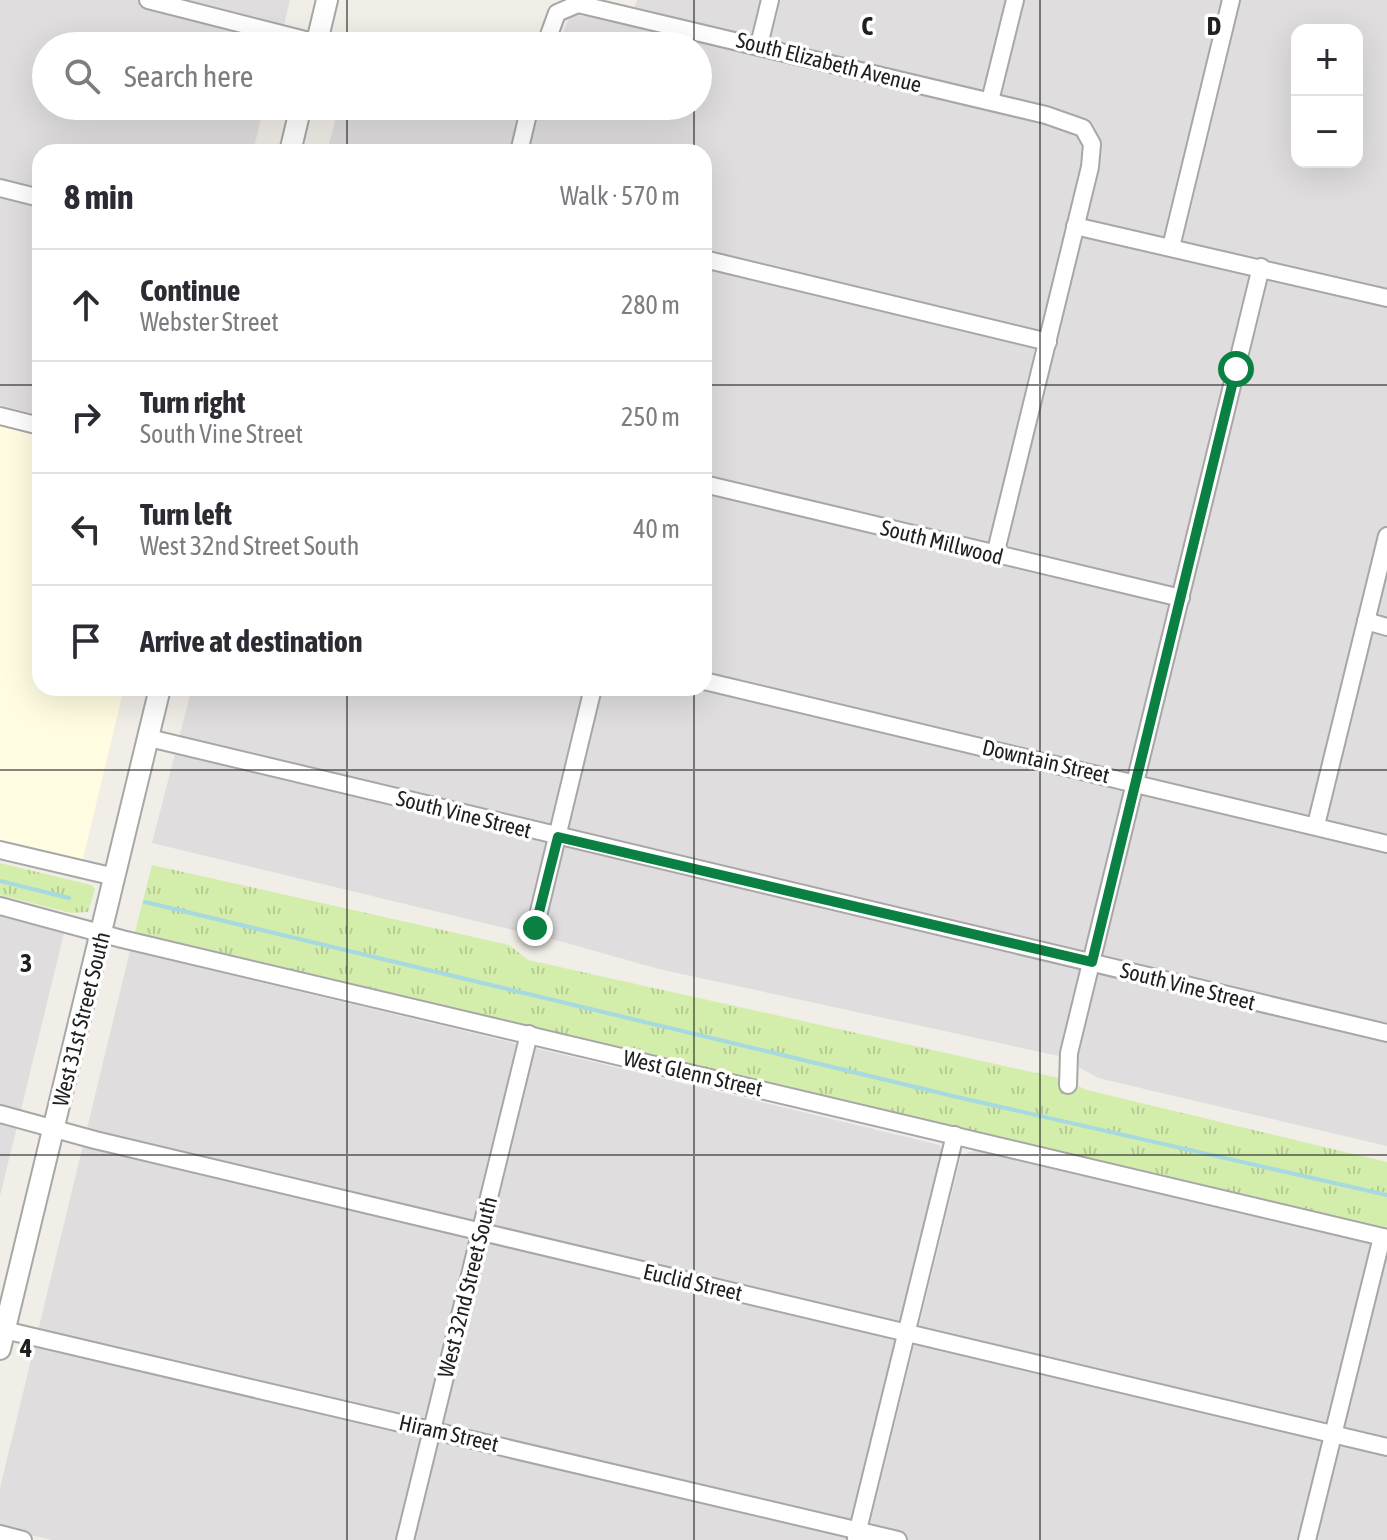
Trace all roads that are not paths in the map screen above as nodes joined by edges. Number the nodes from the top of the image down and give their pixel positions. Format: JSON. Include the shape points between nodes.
{"nodes":[{"id":1,"x":148,"y":0,"type":"edge"},
{"id":2,"x":327,"y":0,"type":"edge"},
{"id":3,"x":770,"y":0,"type":"edge"},
{"id":4,"x":1015,"y":0,"type":"edge"},
{"id":5,"x":1231,"y":0,"type":"edge"},
{"id":6,"x":271,"y":32,"type":"edge"},
{"id":7,"x":320,"y":32,"type":"edge"},
{"id":8,"x":549,"y":32,"type":"edge"},
{"id":9,"x":702,"y":32,"type":"edge"},
{"id":10,"x":712,"y":34,"type":"edge"},
{"id":11,"x":759,"y":45,"type":"junction"},
{"id":12,"x":990,"y":101,"type":"junction"},
{"id":13,"x":298,"y":120,"type":"edge"},
{"id":14,"x":527,"y":120,"type":"edge"},
{"id":15,"x":292,"y":144,"type":"edge"},
{"id":16,"x":521,"y":144,"type":"edge"},
{"id":17,"x":0,"y":188,"type":"edge"},
{"id":18,"x":32,"y":196,"type":"edge"},
{"id":19,"x":1075,"y":226,"type":"junction"},
{"id":20,"x":1171,"y":247,"type":"junction"},
{"id":21,"x":712,"y":261,"type":"edge"},
{"id":22,"x":1261,"y":267,"type":"junction"},
{"id":23,"x":1387,"y":298,"type":"edge"},
{"id":24,"x":1048,"y":342,"type":"junction"},
{"id":25,"x":0,"y":416,"type":"edge"},
{"id":26,"x":32,"y":424,"type":"edge"},
{"id":27,"x":712,"y":486,"type":"edge"},
{"id":28,"x":1387,"y":536,"type":"edge"},
{"id":29,"x":995,"y":555,"type":"junction"},
{"id":30,"x":1181,"y":598,"type":"junction"},
{"id":31,"x":1366,"y":621,"type":"junction"},
{"id":32,"x":1387,"y":627,"type":"edge"},
{"id":33,"x":712,"y":683,"type":"edge"},
{"id":34,"x":158,"y":696,"type":"edge"},
{"id":35,"x":591,"y":696,"type":"edge"},
{"id":36,"x":149,"y":738,"type":"junction"},
{"id":37,"x":1136,"y":782,"type":"junction"},
{"id":38,"x":1316,"y":825,"type":"junction"},
{"id":39,"x":558,"y":837,"type":"junction"},
{"id":40,"x":1387,"y":844,"type":"edge"},
{"id":41,"x":8,"y":852,"type":"edge"},
{"id":42,"x":115,"y":877,"type":"junction"},
{"id":43,"x":0,"y":906,"type":"edge"},
{"id":44,"x":535,"y":928,"type":"dead end"},
{"id":45,"x":102,"y":931,"type":"junction"},
{"id":46,"x":1092,"y":962,"type":"junction"},
{"id":47,"x":1387,"y":1033,"type":"edge"},
{"id":48,"x":529,"y":1034,"type":"junction"},
{"id":49,"x":1068,"y":1085,"type":"dead end"},
{"id":50,"x":0,"y":1114,"type":"edge"},
{"id":51,"x":54,"y":1128,"type":"junction"},
{"id":52,"x":955,"y":1135,"type":"junction"},
{"id":53,"x":480,"y":1232,"type":"junction"},
{"id":54,"x":1384,"y":1237,"type":"edge"},
{"id":55,"x":907,"y":1333,"type":"junction"},
{"id":56,"x":2,"y":1336,"type":"edge"},
{"id":57,"x":432,"y":1430,"type":"junction"},
{"id":58,"x":1333,"y":1435,"type":"junction"},
{"id":59,"x":1387,"y":1447,"type":"edge"},
{"id":60,"x":0,"y":1534,"type":"edge"},
{"id":61,"x":856,"y":1535,"type":"edge"},
{"id":62,"x":23,"y":1540,"type":"edge"},
{"id":63,"x":405,"y":1540,"type":"edge"},
{"id":64,"x":898,"y":1540,"type":"edge"},
{"id":65,"x":1307,"y":1540,"type":"edge"}],
"edges":[{"from":1,"to":6,"type":"street"},
{"from":2,"to":7,"type":"street"},
{"from":3,"to":11,"type":"street"},
{"from":4,"to":12,"type":"street"},
{"from":5,"to":20,"type":"street"},
{"from":8,"to":9,"type":"street","name":"South Elizabeth Avenue","via":[[565,7],[578,4]]},
{"from":10,"to":11,"type":"street","name":"South Elizabeth Avenue"},
{"from":11,"to":12,"type":"street","name":"South Elizabeth Avenue"},
{"from":12,"to":19,"type":"street","name":"South Elizabeth Avenue","via":[[1074,122],[1087,135],[1092,154]]},
{"from":13,"to":15,"type":"street"},
{"from":14,"to":16,"type":"street"},
{"from":17,"to":18,"type":"street"},
{"from":19,"to":20,"type":"street"},
{"from":19,"to":24,"type":"street"},
{"from":20,"to":22,"type":"street"},
{"from":21,"to":24,"type":"street"},
{"from":22,"to":23,"type":"street"},
{"from":22,"to":30,"type":"street"},
{"from":24,"to":29,"type":"street"},
{"from":25,"to":26,"type":"street"},
{"from":27,"to":29,"type":"street","name":"South Millwood"},
{"from":28,"to":31,"type":"street"},
{"from":29,"to":30,"type":"street","name":"South Millwood"},
{"from":30,"to":37,"type":"street"},
{"from":31,"to":32,"type":"street"},
{"from":31,"to":38,"type":"street"},
{"from":33,"to":37,"type":"street","name":"Downtain Street"},
{"from":34,"to":36,"type":"street","name":"West 31st Street South"},
{"from":35,"to":39,"type":"street"},
{"from":36,"to":39,"type":"street","name":"South Vine Street"},
{"from":36,"to":42,"type":"street","name":"West 31st Street South"},
{"from":37,"to":38,"type":"street","name":"Downtain Street"},
{"from":37,"to":46,"type":"street"},
{"from":38,"to":40,"type":"street","name":"Downtain Street"},
{"from":39,"to":44,"type":"street"},
{"from":39,"to":46,"type":"street","name":"South Vine Street"},
{"from":41,"to":42,"type":"street"},
{"from":42,"to":45,"type":"street","name":"West 31st Street South"},
{"from":43,"to":45,"type":"street","name":"West Glenn Street"},
{"from":45,"to":48,"type":"street","name":"West Glenn Street"},
{"from":45,"to":51,"type":"street","name":"West 31st Street South"},
{"from":46,"to":47,"type":"street","name":"South Vine Street"},
{"from":46,"to":49,"type":"street","via":[[1069,1053]]},
{"from":48,"to":52,"type":"street","name":"West Glenn Street"},
{"from":48,"to":53,"type":"street","name":"West 32nd Street South"},
{"from":50,"to":51,"type":"street","name":"Euclid Street"},
{"from":51,"to":53,"type":"street","name":"Euclid Street"},
{"from":51,"to":56,"type":"street","name":"West 31st Street South"},
{"from":52,"to":54,"type":"street","name":"West Glenn Street"},
{"from":52,"to":55,"type":"street"},
{"from":53,"to":55,"type":"street","name":"Euclid Street"},
{"from":53,"to":57,"type":"street","name":"West 32nd Street South"},
{"from":54,"to":58,"type":"street"},
{"from":55,"to":58,"type":"street","name":"Euclid Street"},
{"from":55,"to":61,"type":"street"},
{"from":56,"to":57,"type":"street","name":"Hiram Street"},
{"from":57,"to":61,"type":"street","name":"Hiram Street"},
{"from":57,"to":63,"type":"street","name":"West 32nd Street South"},
{"from":58,"to":59,"type":"street","name":"Euclid Street"},
{"from":58,"to":65,"type":"street"},
{"from":60,"to":62,"type":"street"},
{"from":61,"to":64,"type":"street","name":"Hiram Street"}]}
